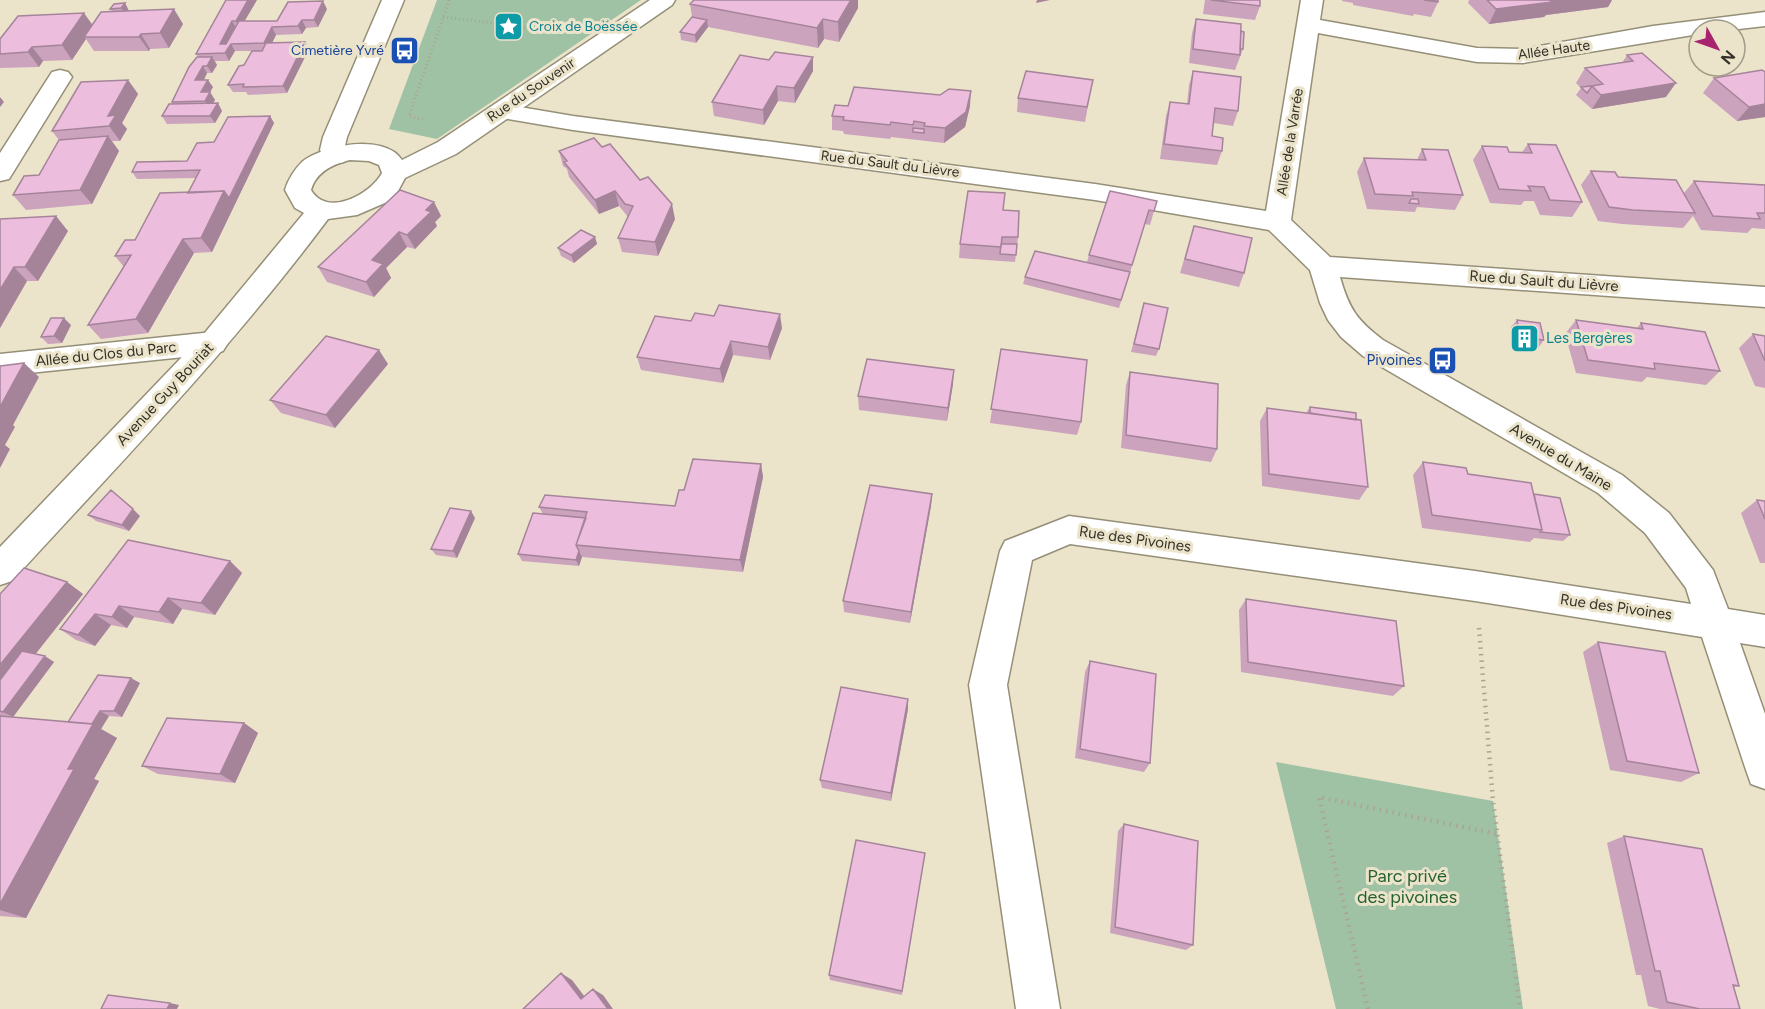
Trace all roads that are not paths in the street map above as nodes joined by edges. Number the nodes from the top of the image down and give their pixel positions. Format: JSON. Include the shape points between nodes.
{"nodes":[{"id":1,"x":393,"y":0,"type":"edge"},
{"id":2,"x":664,"y":0,"type":"edge"},
{"id":3,"x":1311,"y":0,"type":"edge"},
{"id":4,"x":1765,"y":19,"type":"edge"},
{"id":5,"x":1308,"y":25,"type":"junction"},
{"id":6,"x":60,"y":77,"type":"dead end"},
{"id":7,"x":501,"y":111,"type":"junction"},
{"id":8,"x":335,"y":156,"type":"junction"},
{"id":9,"x":0,"y":173,"type":"edge"},
{"id":10,"x":395,"y":173,"type":"junction"},
{"id":11,"x":321,"y":210,"type":"junction"},
{"id":12,"x":1277,"y":222,"type":"junction"},
{"id":13,"x":1323,"y":266,"type":"junction"},
{"id":14,"x":1765,"y":297,"type":"edge"},
{"id":15,"x":213,"y":344,"type":"junction"},
{"id":16,"x":0,"y":365,"type":"edge"},
{"id":17,"x":0,"y":570,"type":"edge"},
{"id":18,"x":1716,"y":622,"type":"junction"},
{"id":19,"x":1765,"y":631,"type":"edge"},
{"id":20,"x":1765,"y":770,"type":"edge"},
{"id":21,"x":1038,"y":1009,"type":"edge"}],
"edges":[{"from":1,"to":8,"type":"street","via":[[335,138]]},
{"from":2,"to":7,"type":"street","name":"Rue du Souvenir"},
{"from":3,"to":5,"type":"street","name":"Allée de la Varrée"},
{"from":4,"to":5,"type":"street","name":"Allée Haute","via":[[1653,33],[1523,56],[1477,55]]},
{"from":5,"to":12,"type":"street","name":"Allée de la Varrée"},
{"from":6,"to":9,"type":"street"},
{"from":7,"to":10,"type":"street","name":"Rue du Souvenir","via":[[447,148]]},
{"from":7,"to":12,"type":"street","name":"Rue du Sault du Lièvre","via":[[1095,192]]},
{"from":8,"to":10,"type":"street","via":[[373,153],[389,160]]},
{"from":8,"to":11,"type":"street","via":[[309,170],[299,185],[302,200]]},
{"from":10,"to":11,"type":"street","via":[[386,190],[368,203],[345,210]]},
{"from":11,"to":15,"type":"street","name":"Avenue Guy Bouriat"},
{"from":12,"to":13,"type":"street"},
{"from":13,"to":14,"type":"street","name":"Rue du Sault du Lièvre"},
{"from":13,"to":18,"type":"street","name":"Avenue du Maine","via":[[1336,313],[1353,333],[1610,484],[1658,523],[1701,581]]},
{"from":15,"to":16,"type":"street","name":"Allée du Clos du Parc"},
{"from":15,"to":17,"type":"street","name":"Avenue Guy Bouriat"},
{"from":18,"to":19,"type":"street","name":"Rue des Pivoines"},
{"from":18,"to":20,"type":"street","name":"Avenue du Maine"},
{"from":18,"to":21,"type":"street","name":"Rue des Pivoines","via":[[1069,530],[1017,551],[988,685]]}]}
